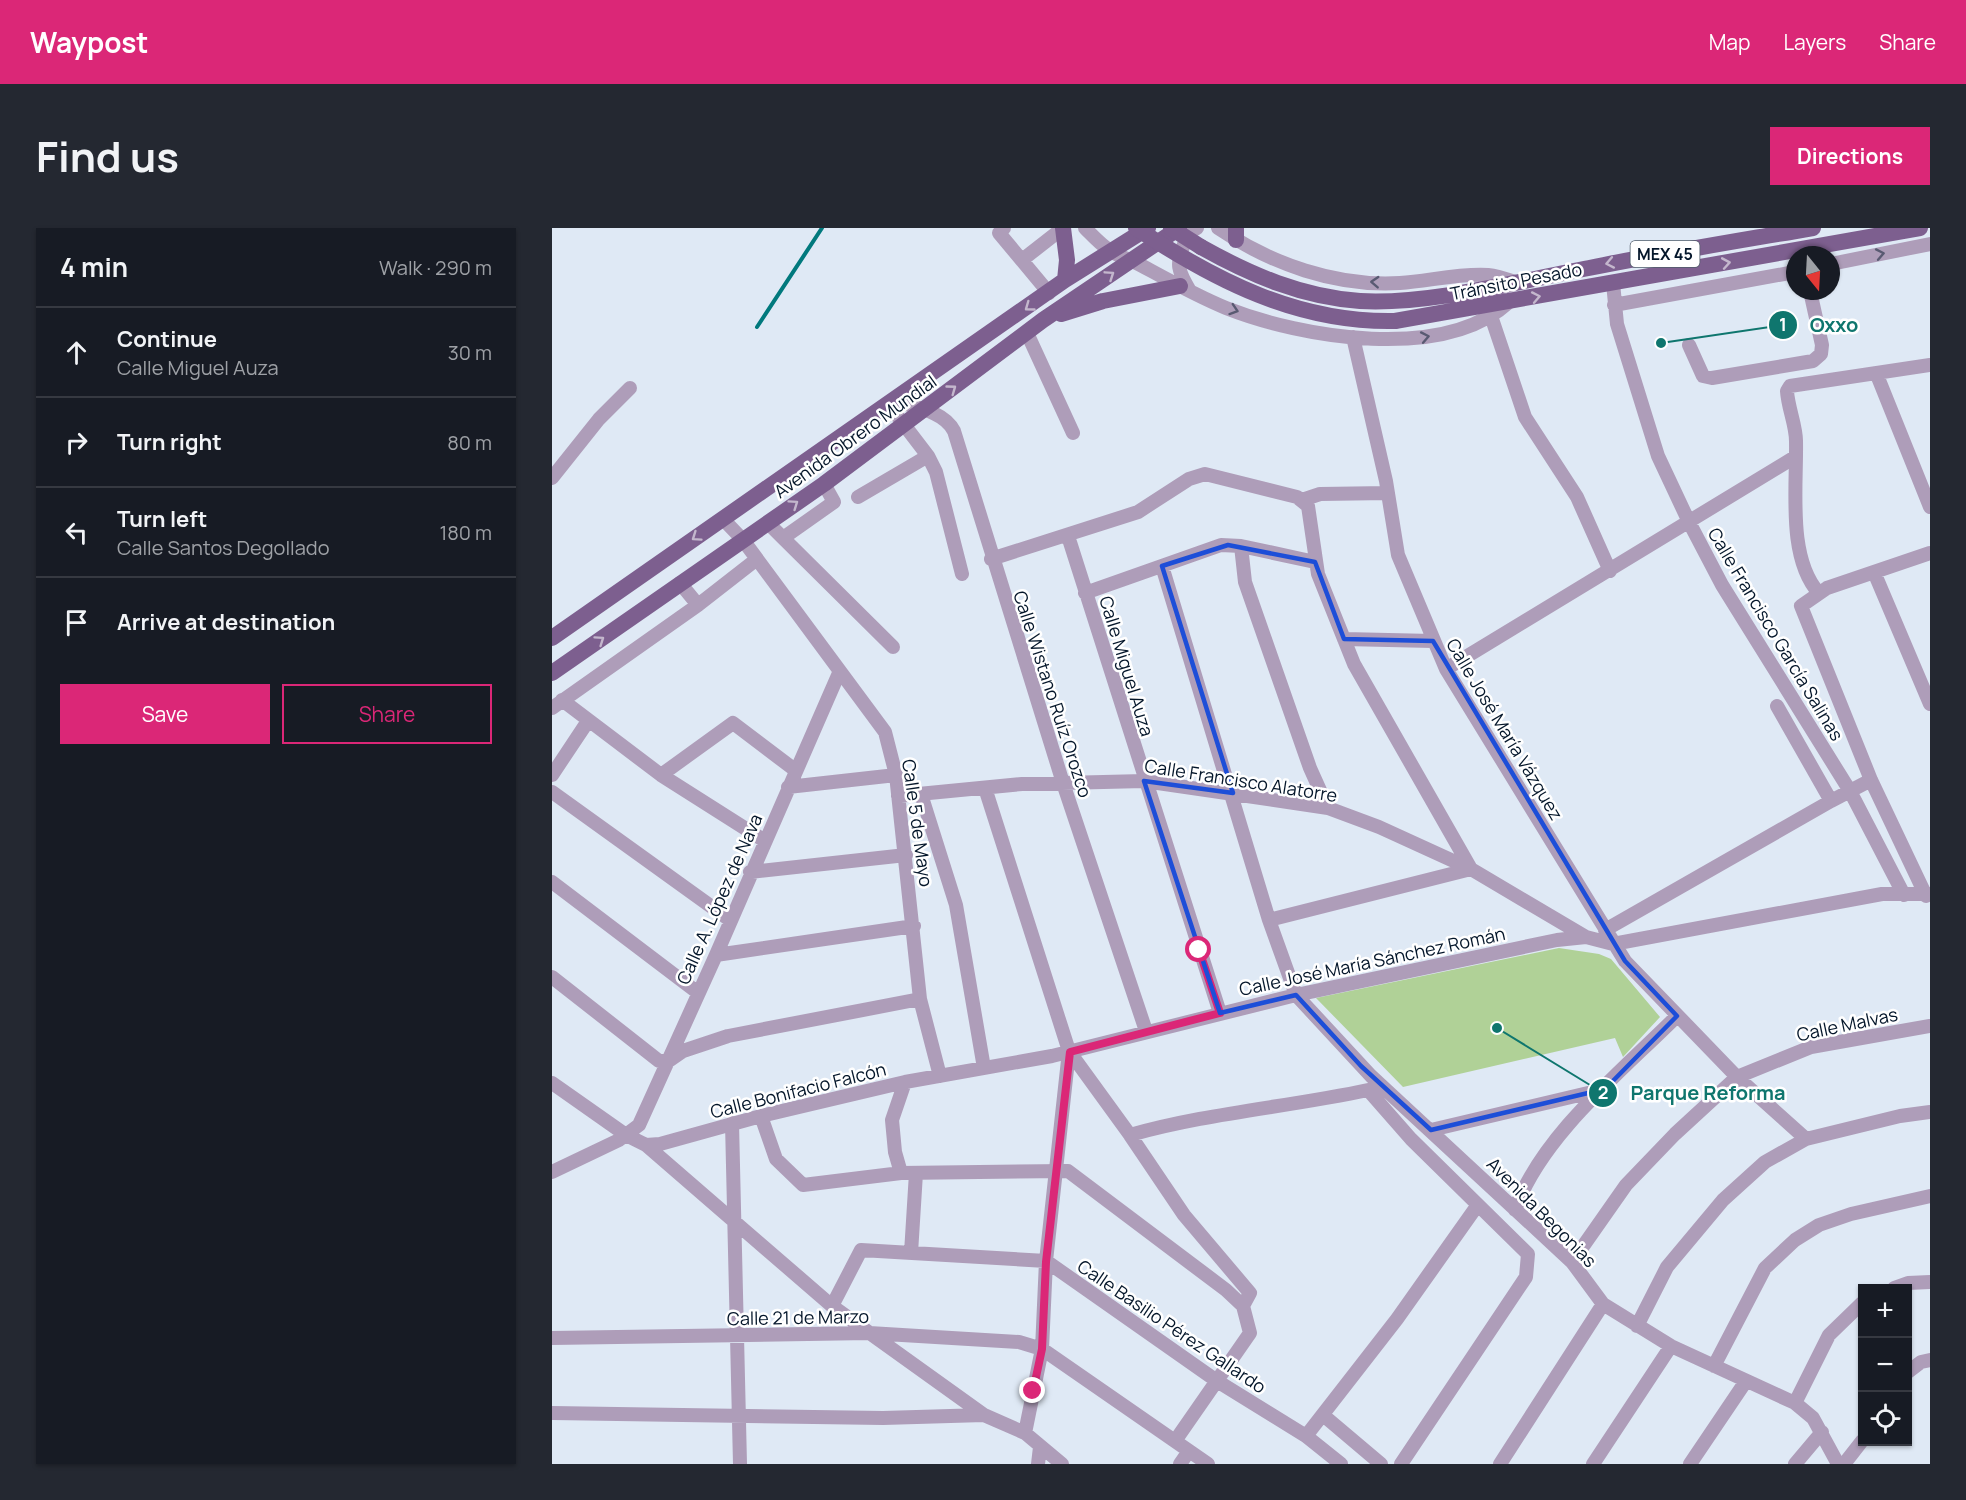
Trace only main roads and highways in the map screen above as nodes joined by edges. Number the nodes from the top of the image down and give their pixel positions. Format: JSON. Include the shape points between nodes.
{"nodes":[{"id":1,"x":1063,"y":228,"type":"edge"},
{"id":2,"x":1136,"y":228,"type":"edge"},
{"id":3,"x":1148,"y":228,"type":"edge"},
{"id":4,"x":1171,"y":228,"type":"edge"},
{"id":5,"x":1179,"y":228,"type":"edge"},
{"id":6,"x":1813,"y":228,"type":"edge"},
{"id":7,"x":1920,"y":228,"type":"edge"},
{"id":8,"x":1065,"y":280,"type":"junction"},
{"id":9,"x":1185,"y":289,"type":"road end"},
{"id":10,"x":1043,"y":320,"type":"junction"},
{"id":11,"x":552,"y":638,"type":"edge"},
{"id":12,"x":552,"y":673,"type":"edge"}],
"edges":[{"from":1,"to":8,"type":"main road"},
{"from":2,"to":7,"type":"main road","name":"Tránsito Pesado","number":"MEX 45","one_way":true,"bridge":true,"via":[[1233,285],[1271,302],[1349,320],[1395,321]]},
{"from":3,"to":8,"type":"main road","name":"Avenida Obrero Mundial"},
{"from":6,"to":4,"type":"main road","name":"Tránsito Pesado","number":"MEX 45","one_way":true,"bridge":true,"via":[[1517,282],[1388,301],[1306,293],[1263,278]]},
{"from":10,"to":5,"type":"main road","name":"Avenida Obrero Mundial","one_way":true},
{"from":8,"to":11,"type":"main road","name":"Avenida Obrero Mundial","one_way":true},
{"from":9,"to":10,"type":"main road","via":[[1103,301]]},
{"from":12,"to":10,"type":"main road","name":"Avenida Obrero Mundial","one_way":true,"via":[[824,484]]}]}
